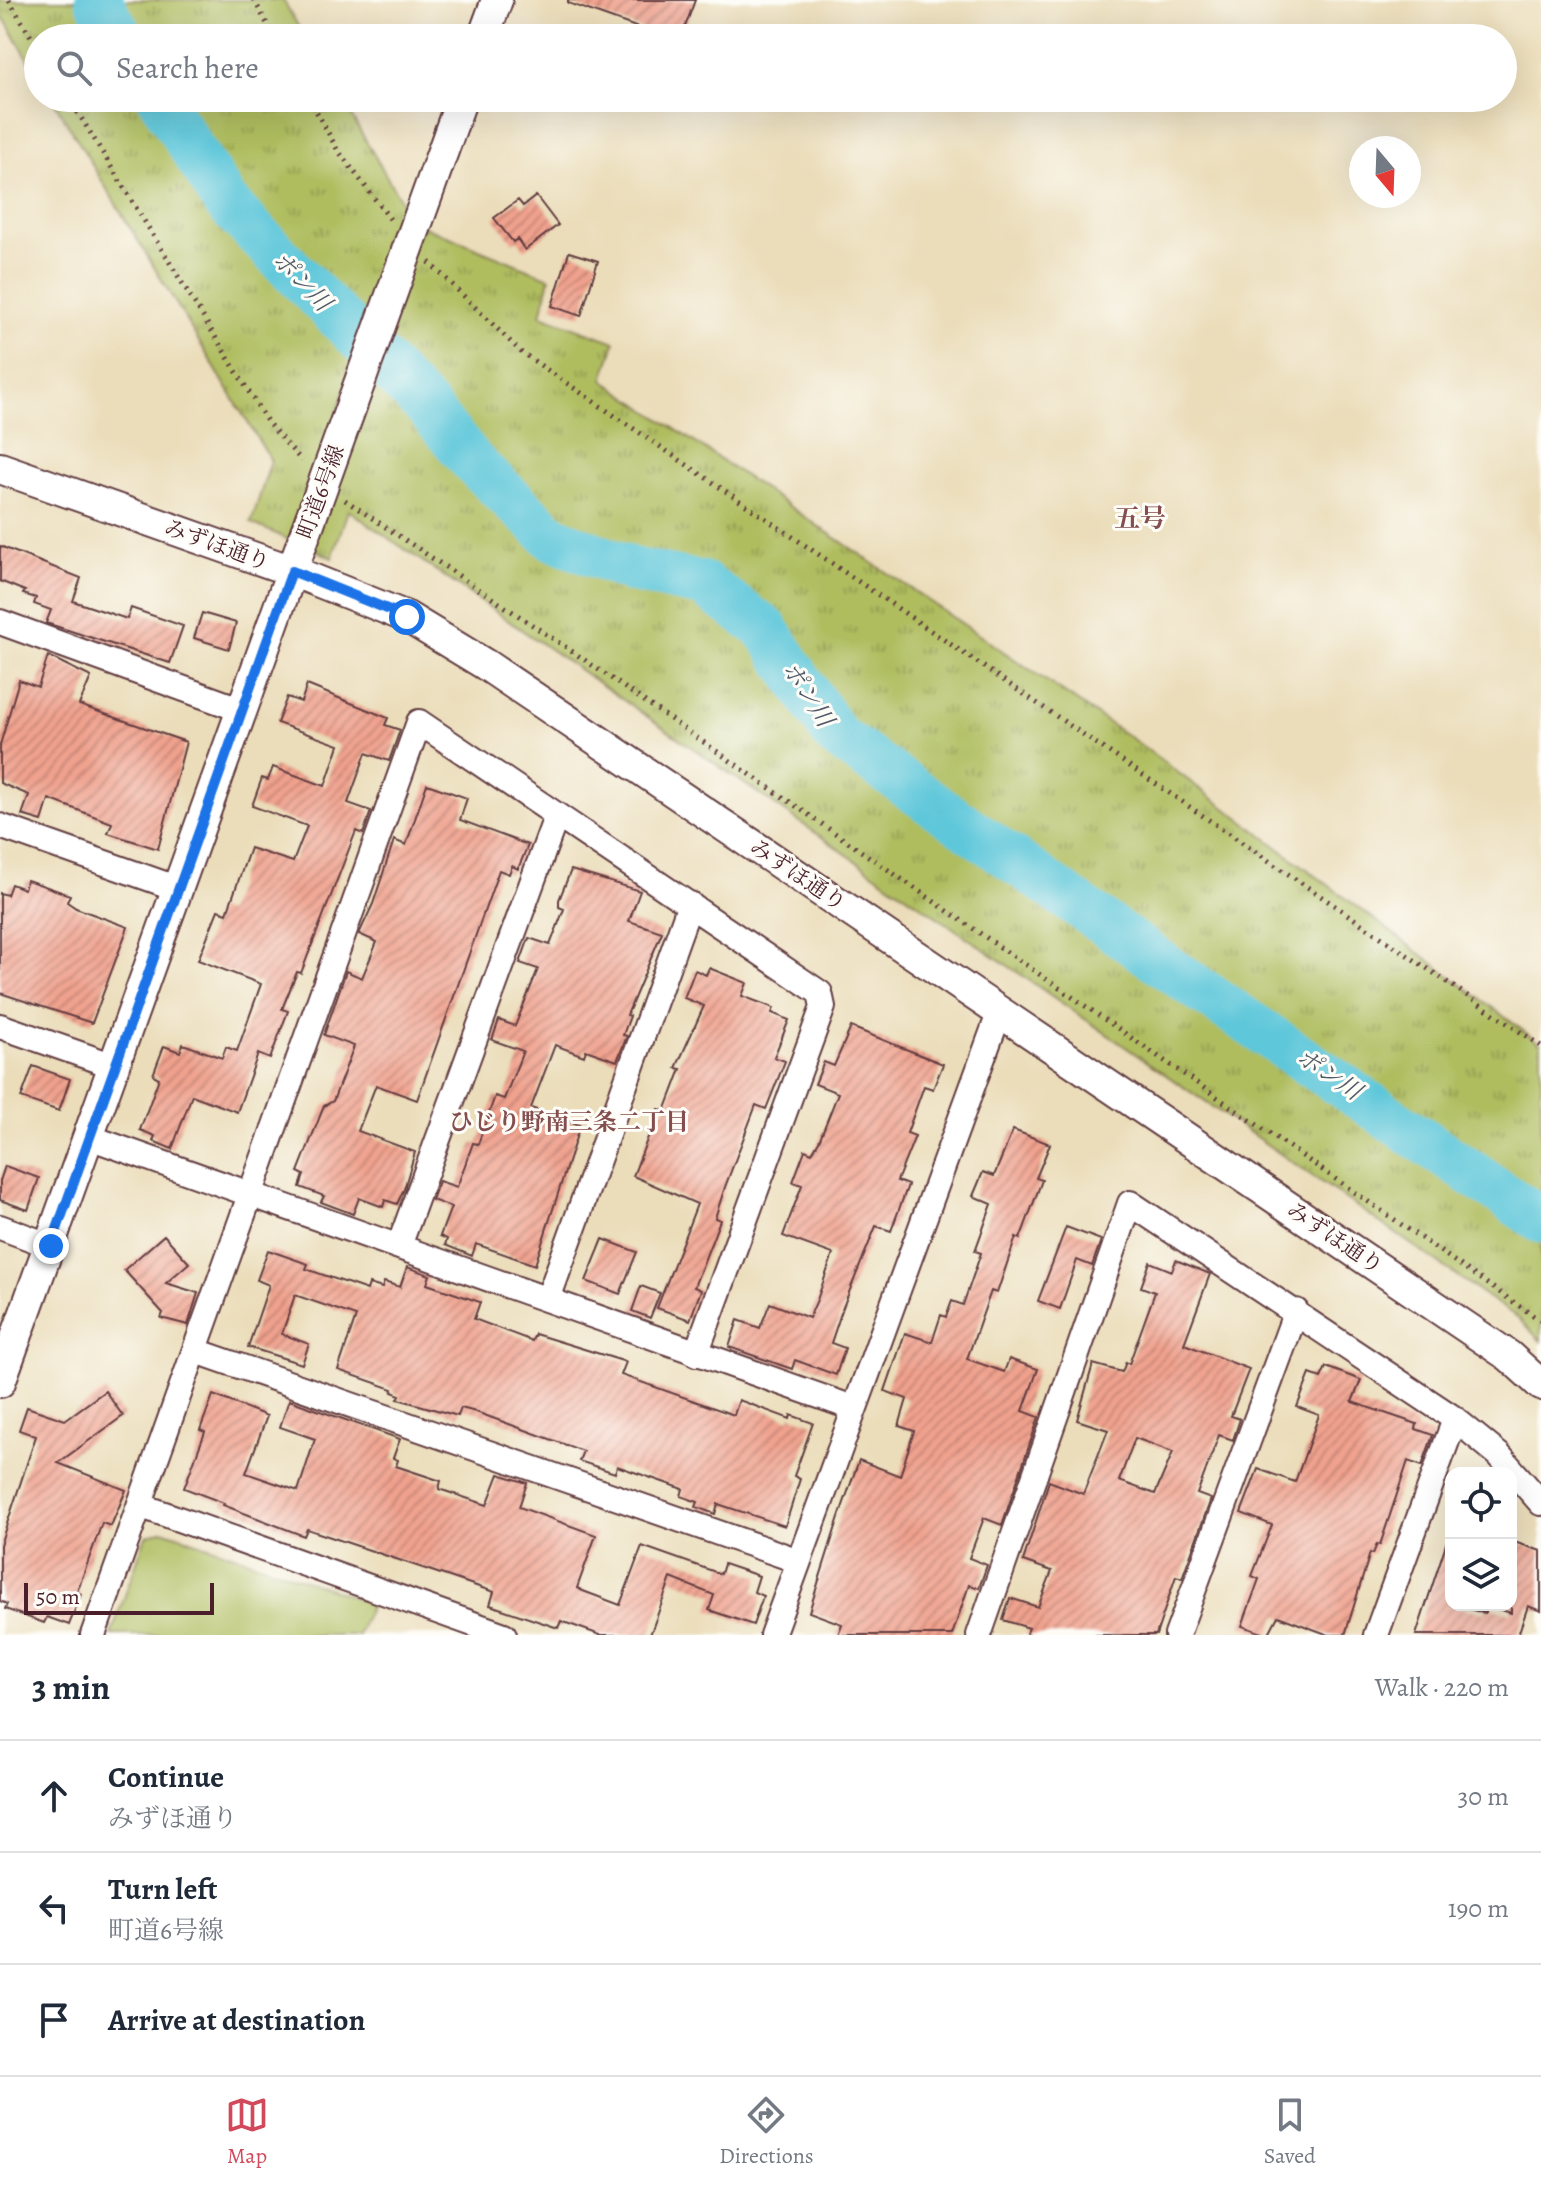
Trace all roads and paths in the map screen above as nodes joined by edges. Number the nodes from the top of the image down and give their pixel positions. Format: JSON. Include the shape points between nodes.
{"nodes":[{"id":1,"x":9,"y":0,"type":"edge"},
{"id":2,"x":254,"y":0,"type":"edge"},
{"id":3,"x":497,"y":0,"type":"edge"},
{"id":4,"x":267,"y":24,"type":"edge"},
{"id":5,"x":488,"y":24,"type":"edge"},
{"id":6,"x":24,"y":25,"type":"edge"},
{"id":7,"x":78,"y":112,"type":"edge"},
{"id":8,"x":317,"y":112,"type":"edge"},
{"id":9,"x":457,"y":112,"type":"edge"},
{"id":10,"x":408,"y":252,"type":"junction"},
{"id":11,"x":0,"y":468,"type":"edge"},
{"id":12,"x":326,"y":476,"type":"junction"},
{"id":13,"x":292,"y":571,"type":"junction"},
{"id":14,"x":0,"y":622,"type":"edge"},
{"id":15,"x":242,"y":710,"type":"junction"},
{"id":16,"x":556,"y":817,"type":"junction"},
{"id":17,"x":0,"y":826,"type":"edge"},
{"id":18,"x":176,"y":888,"type":"junction"},
{"id":19,"x":690,"y":904,"type":"junction"},
{"id":20,"x":1000,"y":1011,"type":"junction"},
{"id":21,"x":0,"y":1026,"type":"edge"},
{"id":22,"x":1541,"y":1046,"type":"edge"},
{"id":23,"x":114,"y":1066,"type":"junction"},
{"id":24,"x":89,"y":1137,"type":"junction"},
{"id":25,"x":252,"y":1192,"type":"junction"},
{"id":26,"x":0,"y":1227,"type":"edge"},
{"id":27,"x":51,"y":1246,"type":"junction"},
{"id":28,"x":399,"y":1246,"type":"junction"},
{"id":29,"x":548,"y":1299,"type":"junction"},
{"id":30,"x":1296,"y":1311,"type":"junction"},
{"id":31,"x":1541,"y":1321,"type":"edge"},
{"id":32,"x":196,"y":1351,"type":"junction"},
{"id":33,"x":696,"y":1354,"type":"junction"},
{"id":34,"x":0,"y":1382,"type":"edge"},
{"id":35,"x":1541,"y":1385,"type":"edge"},
{"id":36,"x":853,"y":1408,"type":"junction"},
{"id":37,"x":1455,"y":1419,"type":"junction"},
{"id":38,"x":1541,"y":1503,"type":"edge"},
{"id":39,"x":142,"y":1506,"type":"junction"},
{"id":40,"x":799,"y":1561,"type":"junction"},
{"id":41,"x":93,"y":1635,"type":"edge"},
{"id":42,"x":504,"y":1635,"type":"edge"},
{"id":43,"x":772,"y":1635,"type":"edge"},
{"id":44,"x":979,"y":1635,"type":"edge"},
{"id":45,"x":1177,"y":1635,"type":"edge"},
{"id":46,"x":1376,"y":1635,"type":"edge"}],
"edges":[{"from":1,"to":6,"type":"path"},
{"from":2,"to":4,"type":"path"},
{"from":3,"to":5,"type":"street"},
{"from":7,"to":12,"type":"path","via":[[268,423]]},
{"from":8,"to":10,"type":"path"},
{"from":9,"to":10,"type":"street","name":"町道6号線"},
{"from":10,"to":12,"type":"street","name":"町道6号線"},
{"from":10,"to":22,"type":"path","via":[[521,352]]},
{"from":11,"to":13,"type":"street","name":"みずほ通り"},
{"from":12,"to":13,"type":"street","name":"町道6号線"},
{"from":12,"to":31,"type":"path"},
{"from":13,"to":15,"type":"street","name":"町道6号線"},
{"from":13,"to":20,"type":"street","name":"みずほ通り","via":[[407,617],[486,665]]},
{"from":14,"to":15,"type":"street"},
{"from":15,"to":18,"type":"street","name":"町道6号線"},
{"from":16,"to":19,"type":"street"},
{"from":16,"to":25,"type":"street","via":[[419,722]]},
{"from":16,"to":28,"type":"street"},
{"from":17,"to":18,"type":"street"},
{"from":18,"to":23,"type":"street","name":"町道6号線"},
{"from":19,"to":29,"type":"street"},
{"from":19,"to":33,"type":"street","via":[[820,993],[823,1007]]},
{"from":20,"to":35,"type":"street","name":"みずほ通り","via":[[1509,1356]]},
{"from":20,"to":36,"type":"street"},
{"from":21,"to":23,"type":"street"},
{"from":23,"to":24,"type":"street","name":"町道6号線"},
{"from":24,"to":25,"type":"street"},
{"from":24,"to":27,"type":"street","name":"町道6号線"},
{"from":25,"to":28,"type":"street"},
{"from":25,"to":32,"type":"street"},
{"from":26,"to":27,"type":"street"},
{"from":27,"to":34,"type":"street","name":"町道6号線"},
{"from":28,"to":29,"type":"street"},
{"from":29,"to":33,"type":"street"},
{"from":30,"to":37,"type":"street"},
{"from":30,"to":44,"type":"street","via":[[1130,1203]]},
{"from":30,"to":45,"type":"street"},
{"from":32,"to":39,"type":"street"},
{"from":32,"to":40,"type":"street"},
{"from":33,"to":36,"type":"street"},
{"from":36,"to":40,"type":"street"},
{"from":37,"to":38,"type":"street","via":[[1499,1455]]},
{"from":37,"to":46,"type":"street"},
{"from":39,"to":41,"type":"street"},
{"from":39,"to":42,"type":"street"},
{"from":40,"to":43,"type":"street"}]}
